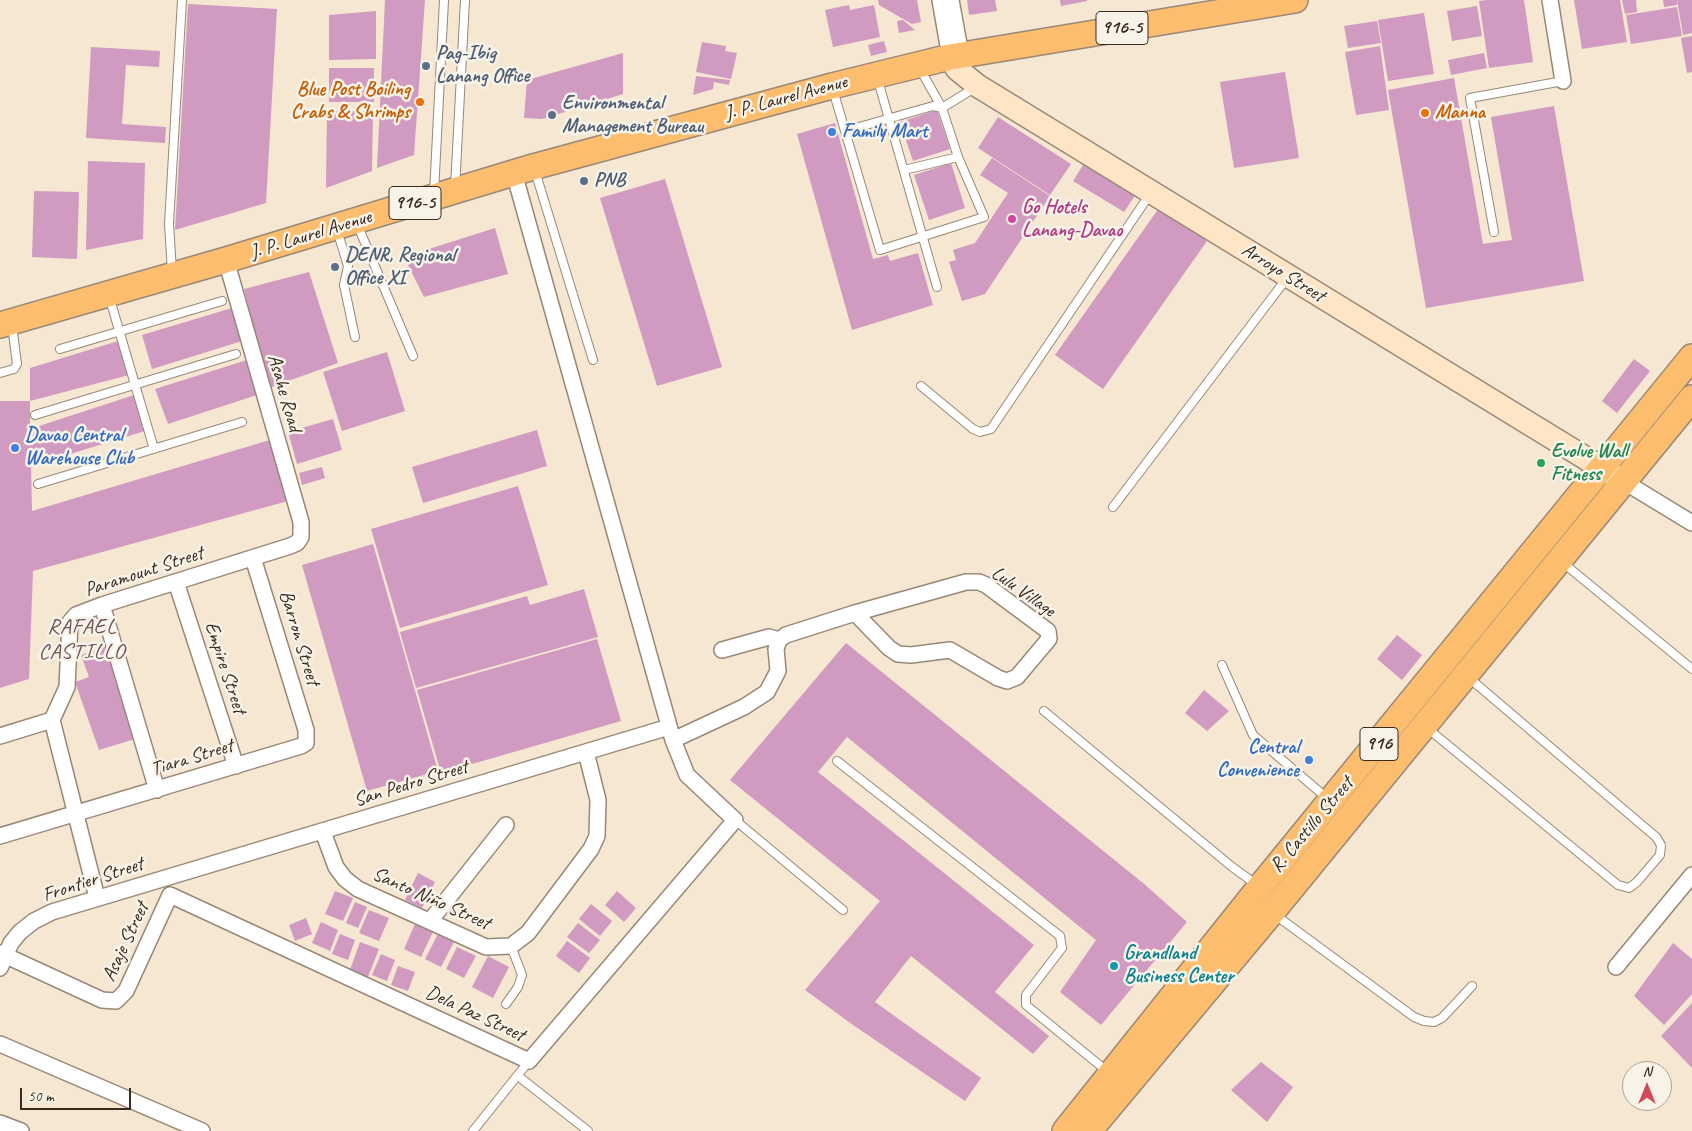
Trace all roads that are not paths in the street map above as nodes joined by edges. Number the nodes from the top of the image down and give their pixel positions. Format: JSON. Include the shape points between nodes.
{"nodes":[{"id":1,"x":182,"y":0,"type":"edge"},
{"id":2,"x":444,"y":0,"type":"edge"},
{"id":3,"x":465,"y":0,"type":"edge"},
{"id":4,"x":940,"y":0,"type":"edge"},
{"id":5,"x":951,"y":0,"type":"edge"},
{"id":6,"x":1295,"y":0,"type":"edge"},
{"id":7,"x":1550,"y":0,"type":"edge"},
{"id":8,"x":918,"y":65,"type":"junction"},
{"id":9,"x":963,"y":69,"type":"junction"},
{"id":10,"x":876,"y":74,"type":"junction"},
{"id":11,"x":1563,"y":81,"type":"joint"},
{"id":12,"x":832,"y":86,"type":"junction"},
{"id":13,"x":942,"y":108,"type":"junction"},
{"id":14,"x":889,"y":118,"type":"junction"},
{"id":15,"x":845,"y":131,"type":"junction"},
{"id":16,"x":958,"y":157,"type":"junction"},
{"id":17,"x":524,"y":170,"type":"junction"},
{"id":18,"x":904,"y":170,"type":"junction"},
{"id":19,"x":1151,"y":192,"type":"junction"},
{"id":20,"x":445,"y":194,"type":"junction"},
{"id":21,"x":346,"y":224,"type":"junction"},
{"id":22,"x":1494,"y":232,"type":"dead end"},
{"id":23,"x":924,"y":238,"type":"junction"},
{"id":24,"x":226,"y":260,"type":"junction"},
{"id":25,"x":173,"y":275,"type":"junction"},
{"id":26,"x":1289,"y":276,"type":"junction"},
{"id":27,"x":938,"y":287,"type":"dead end"},
{"id":28,"x":108,"y":294,"type":"junction"},
{"id":29,"x":222,"y":301,"type":"dead end"},
{"id":30,"x":6,"y":324,"type":"edge"},
{"id":31,"x":119,"y":332,"type":"junction"},
{"id":32,"x":355,"y":337,"type":"dead end"},
{"id":33,"x":60,"y":349,"type":"dead end"},
{"id":34,"x":236,"y":354,"type":"dead end"},
{"id":35,"x":413,"y":356,"type":"dead end"},
{"id":36,"x":1692,"y":357,"type":"edge"},
{"id":37,"x":593,"y":360,"type":"dead end"},
{"id":38,"x":0,"y":373,"type":"edge"},
{"id":39,"x":135,"y":386,"type":"junction"},
{"id":40,"x":921,"y":386,"type":"dead end"},
{"id":41,"x":1692,"y":398,"type":"edge"},
{"id":42,"x":35,"y":415,"type":"dead end"},
{"id":43,"x":242,"y":422,"type":"dead end"},
{"id":44,"x":154,"y":449,"type":"junction"},
{"id":45,"x":1602,"y":469,"type":"junction"},
{"id":46,"x":1623,"y":482,"type":"junction"},
{"id":47,"x":38,"y":484,"type":"dead end"},
{"id":48,"x":1113,"y":507,"type":"dead end"},
{"id":49,"x":1692,"y":523,"type":"edge"},
{"id":50,"x":301,"y":537,"type":"joint"},
{"id":51,"x":253,"y":558,"type":"junction"},
{"id":52,"x":1558,"y":559,"type":"junction"},
{"id":53,"x":176,"y":582,"type":"junction"},
{"id":54,"x":102,"y":605,"type":"junction"},
{"id":55,"x":856,"y":614,"type":"junction"},
{"id":56,"x":779,"y":640,"type":"junction"},
{"id":57,"x":722,"y":650,"type":"dead end"},
{"id":58,"x":1222,"y":665,"type":"dead end"},
{"id":59,"x":1692,"y":669,"type":"edge"},
{"id":60,"x":1465,"y":674,"type":"junction"},
{"id":61,"x":1044,"y":711,"type":"dead end"},
{"id":62,"x":52,"y":720,"type":"junction"},
{"id":63,"x":1424,"y":725,"type":"junction"},
{"id":64,"x":306,"y":730,"type":"joint"},
{"id":65,"x":671,"y":733,"type":"junction"},
{"id":66,"x":0,"y":736,"type":"edge"},
{"id":67,"x":586,"y":752,"type":"junction"},
{"id":68,"x":837,"y":761,"type":"dead end"},
{"id":69,"x":236,"y":766,"type":"junction"},
{"id":70,"x":1362,"y":783,"type":"junction"},
{"id":71,"x":157,"y":790,"type":"junction"},
{"id":72,"x":1332,"y":802,"type":"junction"},
{"id":73,"x":76,"y":813,"type":"junction"},
{"id":74,"x":735,"y":820,"type":"junction"},
{"id":75,"x":506,"y":825,"type":"dead end"},
{"id":76,"x":322,"y":832,"type":"junction"},
{"id":77,"x":0,"y":836,"type":"edge"},
{"id":78,"x":1692,"y":875,"type":"edge"},
{"id":79,"x":165,"y":878,"type":"junction"},
{"id":80,"x":1260,"y":887,"type":"junction"},
{"id":81,"x":170,"y":895,"type":"junction"},
{"id":82,"x":97,"y":898,"type":"junction"},
{"id":83,"x":843,"y":910,"type":"dead end"},
{"id":84,"x":1272,"y":912,"type":"junction"},
{"id":85,"x":430,"y":921,"type":"junction"},
{"id":86,"x":511,"y":946,"type":"junction"},
{"id":87,"x":2,"y":958,"type":"edge"},
{"id":88,"x":1616,"y":967,"type":"dead end"},
{"id":89,"x":1472,"y":986,"type":"dead end"},
{"id":90,"x":506,"y":1004,"type":"dead end"},
{"id":91,"x":0,"y":1044,"type":"edge"},
{"id":92,"x":528,"y":1061,"type":"junction"},
{"id":93,"x":518,"y":1076,"type":"junction"},
{"id":94,"x":1119,"y":1080,"type":"junction"},
{"id":95,"x":0,"y":1123,"type":"edge"},
{"id":96,"x":1093,"y":1123,"type":"edge"},
{"id":97,"x":21,"y":1131,"type":"edge"},
{"id":98,"x":202,"y":1131,"type":"edge"},
{"id":99,"x":473,"y":1131,"type":"edge"},
{"id":100,"x":588,"y":1131,"type":"edge"},
{"id":101,"x":1065,"y":1131,"type":"edge"}],
"edges":[{"from":1,"to":25,"type":"lane","via":[[169,224]]},
{"from":2,"to":20,"type":"lane"},
{"from":3,"to":20,"type":"lane"},
{"from":4,"to":9,"type":"street"},
{"from":5,"to":9,"type":"street"},
{"from":6,"to":9,"type":"main road","name":"J. P. Laurel Avenue","number":"916-5","via":[[1210,10]]},
{"from":7,"to":11,"type":"street"},
{"from":8,"to":9,"type":"main road","name":"J. P. Laurel Avenue","number":"916-5"},
{"from":8,"to":10,"type":"main road","name":"J. P. Laurel Avenue","number":"916-5"},
{"from":8,"to":13,"type":"lane"},
{"from":9,"to":13,"type":"lane"},
{"from":9,"to":19,"type":"street","name":"Arroyo Street"},
{"from":10,"to":12,"type":"main road","name":"J. P. Laurel Avenue","number":"916-5"},
{"from":10,"to":14,"type":"lane"},
{"from":11,"to":22,"type":"lane","via":[[1470,98]]},
{"from":12,"to":15,"type":"lane"},
{"from":12,"to":17,"type":"main road","name":"J. P. Laurel Avenue","number":"916-5"},
{"from":13,"to":14,"type":"lane","via":[[933,106]]},
{"from":13,"to":16,"type":"lane"},
{"from":14,"to":15,"type":"lane"},
{"from":14,"to":18,"type":"lane"},
{"from":15,"to":23,"type":"lane","via":[[880,250]]},
{"from":16,"to":18,"type":"lane"},
{"from":16,"to":23,"type":"lane","via":[[984,217]]},
{"from":17,"to":20,"type":"main road","name":"J. P. Laurel Avenue","number":"916-5"},
{"from":17,"to":37,"type":"lane"},
{"from":17,"to":65,"type":"street"},
{"from":18,"to":23,"type":"lane"},
{"from":19,"to":26,"type":"street","name":"Arroyo Street"},
{"from":19,"to":40,"type":"lane","via":[[990,429],[980,432],[973,429]]},
{"from":20,"to":21,"type":"main road","name":"J. P. Laurel Avenue","number":"916-5"},
{"from":21,"to":24,"type":"main road","name":"J. P. Laurel Avenue","number":"916-5"},
{"from":21,"to":32,"type":"lane","via":[[348,266],[344,284]]},
{"from":21,"to":35,"type":"lane"},
{"from":23,"to":27,"type":"lane"},
{"from":24,"to":25,"type":"main road","name":"J. P. Laurel Avenue","number":"916-5"},
{"from":24,"to":50,"type":"street","name":"Asahe Road","via":[[301,522]]},
{"from":25,"to":28,"type":"main road","name":"J. P. Laurel Avenue","number":"916-5"},
{"from":26,"to":45,"type":"street","name":"Arroyo Street"},
{"from":26,"to":48,"type":"lane"},
{"from":28,"to":30,"type":"main road","name":"J. P. Laurel Avenue","number":"916-5"},
{"from":28,"to":31,"type":"lane"},
{"from":29,"to":31,"type":"lane"},
{"from":30,"to":38,"type":"lane","via":[[17,364],[14,369]]},
{"from":31,"to":33,"type":"lane"},
{"from":31,"to":39,"type":"lane"},
{"from":34,"to":39,"type":"lane"},
{"from":36,"to":45,"type":"main road","name":"R. Castillo Street","number":"916"},
{"from":39,"to":42,"type":"lane"},
{"from":39,"to":44,"type":"lane"},
{"from":41,"to":46,"type":"main road","name":"R. Castillo Street","number":"916"},
{"from":43,"to":44,"type":"lane"},
{"from":44,"to":47,"type":"lane"},
{"from":45,"to":46,"type":"street","name":"Arroyo Street"},
{"from":45,"to":70,"type":"main road","name":"R. Castillo Street","number":"916"},
{"from":46,"to":49,"type":"street"},
{"from":46,"to":52,"type":"main road","name":"R. Castillo Street","number":"916"},
{"from":50,"to":51,"type":"street","name":"Paramount Street","via":[[297,543]]},
{"from":51,"to":53,"type":"street","name":"Paramount Street"},
{"from":51,"to":64,"type":"street","name":"Barron Street"},
{"from":52,"to":59,"type":"lane"},
{"from":52,"to":60,"type":"main road","name":"R. Castillo Street","number":"916"},
{"from":53,"to":54,"type":"street","name":"Paramount Street"},
{"from":53,"to":69,"type":"street","name":"Empire Street"},
{"from":54,"to":62,"type":"street","name":"Paramount Street","via":[[76,615],[70,622],[67,687]]},
{"from":54,"to":71,"type":"street"},
{"from":55,"to":55,"type":"street","name":"Lulu Village","via":[[966,582],[979,582],[1048,631],[1050,639],[1016,677],[1008,681],[950,650],[898,654]]},
{"from":55,"to":56,"type":"street","name":"Lulu Village","via":[[796,631]]},
{"from":56,"to":57,"type":"street","via":[[768,637]]},
{"from":56,"to":65,"type":"street","via":[[776,649],[778,671],[766,692],[744,707]]},
{"from":58,"to":72,"type":"lane","via":[[1253,735]]},
{"from":60,"to":63,"type":"main road","name":"R. Castillo Street","number":"916"},
{"from":60,"to":63,"type":"lane","via":[[1656,837],[1662,845],[1660,855],[1629,888],[1618,885]]},
{"from":61,"to":80,"type":"lane"},
{"from":62,"to":66,"type":"street"},
{"from":62,"to":73,"type":"street"},
{"from":63,"to":70,"type":"main road","name":"R. Castillo Street","number":"916"},
{"from":64,"to":69,"type":"street","name":"Tiara Street","via":[[306,743],[301,746]]},
{"from":65,"to":67,"type":"street","name":"San Pedro Street"},
{"from":65,"to":74,"type":"street","via":[[687,774]]},
{"from":67,"to":76,"type":"street","name":"San Pedro Street"},
{"from":67,"to":86,"type":"street","name":"Santo Niño Street","via":[[598,800],[597,836],[591,849],[528,933]]},
{"from":68,"to":94,"type":"lane","via":[[1060,936],[1062,948],[1026,995],[1026,1005]]},
{"from":69,"to":71,"type":"street","name":"Tiara Street"},
{"from":70,"to":72,"type":"main road","name":"R. Castillo Street","number":"916"},
{"from":70,"to":84,"type":"main road","name":"R. Castillo Street","number":"916"},
{"from":71,"to":73,"type":"street","name":"Tiara Street"},
{"from":72,"to":80,"type":"main road","name":"R. Castillo Street","number":"916"},
{"from":73,"to":77,"type":"street","name":"Tiara Street"},
{"from":73,"to":82,"type":"street"},
{"from":74,"to":83,"type":"lane"},
{"from":74,"to":92,"type":"street","name":"Dela Paz Street"},
{"from":75,"to":85,"type":"street"},
{"from":76,"to":79,"type":"street","name":"San Pedro Street"},
{"from":76,"to":85,"type":"street","name":"Santo Niño Street","via":[[329,852],[345,879],[358,889]]},
{"from":78,"to":88,"type":"street"},
{"from":79,"to":81,"type":"street"},
{"from":79,"to":82,"type":"street","name":"Frontier Street"},
{"from":80,"to":94,"type":"main road","name":"R. Castillo Street","number":"916"},
{"from":81,"to":87,"type":"street","name":"Asaje Street","via":[[126,991],[116,1001],[102,1000]]},
{"from":81,"to":92,"type":"street","name":"Dela Paz Street"},
{"from":82,"to":87,"type":"street","name":"Frontier Street","via":[[34,921],[20,932]]},
{"from":84,"to":89,"type":"lane","via":[[1414,1017],[1424,1021],[1434,1022],[1442,1018]]},
{"from":84,"to":94,"type":"main road","name":"R. Castillo Street","number":"916"},
{"from":85,"to":86,"type":"street","name":"Santo Niño Street","via":[[486,947]]},
{"from":86,"to":90,"type":"lane","via":[[522,975]]},
{"from":91,"to":98,"type":"street"},
{"from":92,"to":93,"type":"lane"},
{"from":93,"to":99,"type":"lane"},
{"from":93,"to":100,"type":"lane"},
{"from":94,"to":96,"type":"main road","name":"R. Castillo Street","number":"916"},
{"from":95,"to":97,"type":"street"},
{"from":96,"to":101,"type":"main road","name":"R. Castillo Street","number":"916"}]}
